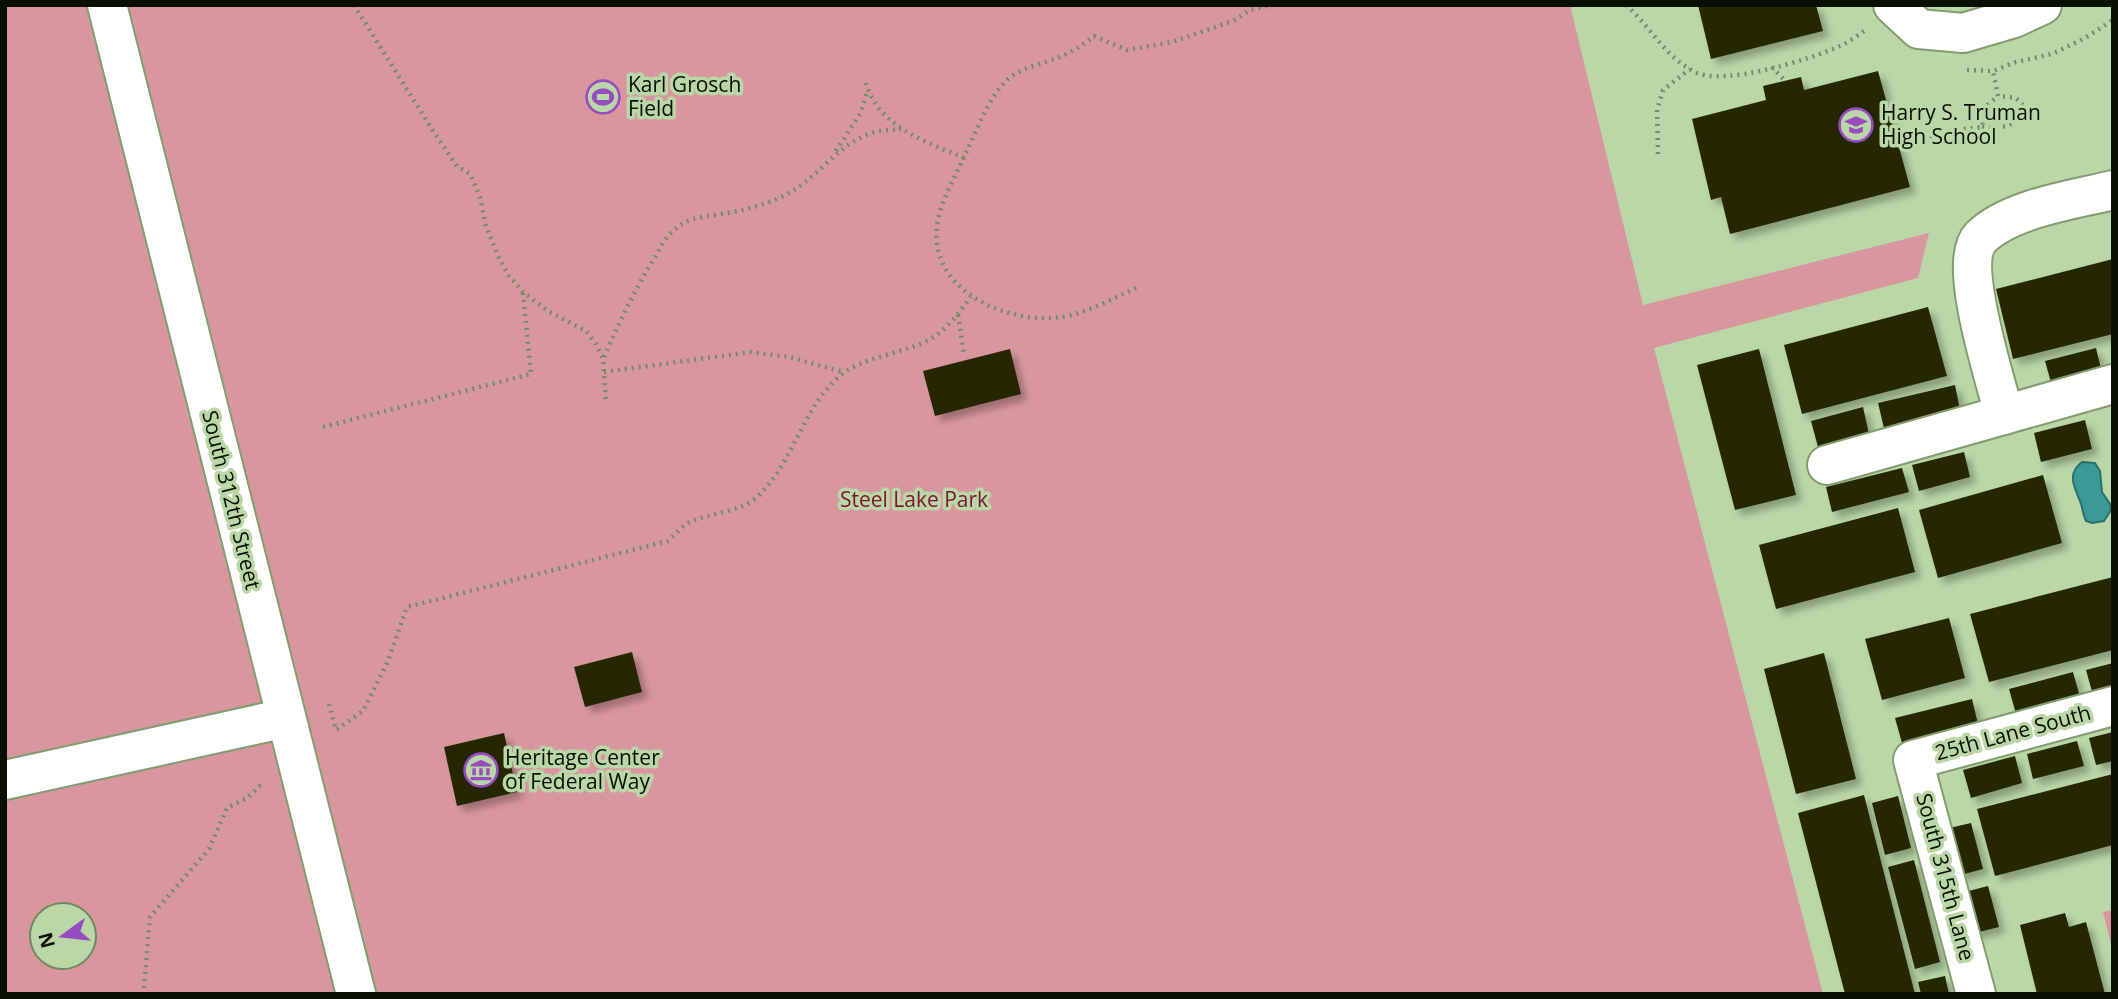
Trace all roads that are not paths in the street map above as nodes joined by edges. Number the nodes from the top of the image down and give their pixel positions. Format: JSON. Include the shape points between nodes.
{"nodes":[{"id":1,"x":107,"y":5,"type":"edge"},
{"id":2,"x":2042,"y":5,"type":"edge"},
{"id":3,"x":1880,"y":17,"type":"edge"},
{"id":4,"x":2113,"y":190,"type":"edge"},
{"id":5,"x":2113,"y":384,"type":"edge"},
{"id":6,"x":2004,"y":415,"type":"junction"},
{"id":7,"x":1827,"y":465,"type":"dead end"},
{"id":8,"x":2113,"y":706,"type":"edge"},
{"id":9,"x":286,"y":718,"type":"junction"},
{"id":10,"x":1913,"y":760,"type":"joint"},
{"id":11,"x":5,"y":780,"type":"edge"},
{"id":12,"x":356,"y":994,"type":"edge"},
{"id":13,"x":1976,"y":994,"type":"edge"}],
"edges":[{"from":1,"to":9,"type":"street","name":"South 312th Street"},
{"from":2,"to":3,"type":"street","via":[[1963,33],[1919,29]]},
{"from":4,"to":6,"type":"street","via":[[2005,221],[1980,238],[1972,254],[1979,316]]},
{"from":5,"to":6,"type":"street"},
{"from":6,"to":7,"type":"street"},
{"from":8,"to":10,"type":"street","name":"25th Lane South"},
{"from":9,"to":11,"type":"street"},
{"from":9,"to":12,"type":"street","name":"South 312th Street"},
{"from":10,"to":13,"type":"street","name":"South 315th Lane"}]}
